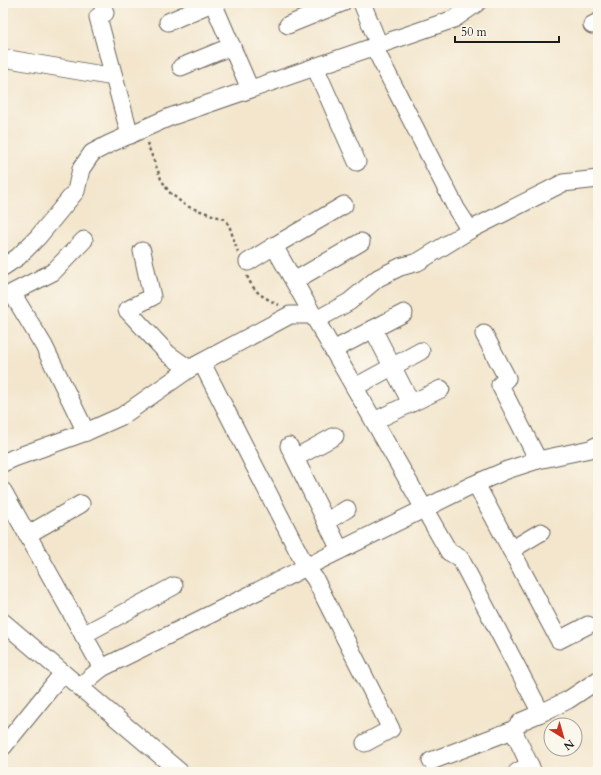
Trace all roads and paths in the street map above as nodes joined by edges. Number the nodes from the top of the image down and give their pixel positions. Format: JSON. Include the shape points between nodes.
{"nodes":[{"id":1,"x":102,"y":3,"type":"edge"},
{"id":2,"x":213,"y":3,"type":"edge"},
{"id":3,"x":342,"y":3,"type":"edge"},
{"id":4,"x":362,"y":3,"type":"edge"},
{"id":5,"x":477,"y":3,"type":"edge"},
{"id":6,"x":168,"y":22,"type":"dead end"},
{"id":7,"x":288,"y":25,"type":"dead end"},
{"id":8,"x":232,"y":46,"type":"junction"},
{"id":9,"x":377,"y":46,"type":"junction"},
{"id":10,"x":3,"y":58,"type":"edge"},
{"id":11,"x":181,"y":66,"type":"dead end"},
{"id":12,"x":315,"y":67,"type":"junction"},
{"id":13,"x":114,"y":77,"type":"junction"},
{"id":14,"x":250,"y":88,"type":"junction"},
{"id":15,"x":136,"y":132,"type":"junction"},
{"id":16,"x":357,"y":162,"type":"dead end"},
{"id":17,"x":598,"y":179,"type":"edge"},
{"id":18,"x":344,"y":205,"type":"dead end"},
{"id":19,"x":470,"y":230,"type":"junction"},
{"id":20,"x":84,"y":240,"type":"dead end"},
{"id":21,"x":361,"y":242,"type":"dead end"},
{"id":22,"x":274,"y":246,"type":"junction"},
{"id":23,"x":142,"y":251,"type":"dead end"},
{"id":24,"x":244,"y":262,"type":"junction"},
{"id":25,"x":3,"y":267,"type":"edge"},
{"id":26,"x":294,"y":281,"type":"junction"},
{"id":27,"x":404,"y":313,"type":"dead end"},
{"id":28,"x":290,"y":315,"type":"junction"},
{"id":29,"x":314,"y":317,"type":"junction"},
{"id":30,"x":373,"y":329,"type":"junction"},
{"id":31,"x":484,"y":334,"type":"dead end"},
{"id":32,"x":333,"y":350,"type":"junction"},
{"id":33,"x":421,"y":351,"type":"dead end"},
{"id":34,"x":195,"y":366,"type":"junction"},
{"id":35,"x":393,"y":366,"type":"junction"},
{"id":36,"x":355,"y":387,"type":"junction"},
{"id":37,"x":441,"y":389,"type":"dead end"},
{"id":38,"x":411,"y":403,"type":"junction"},
{"id":39,"x":374,"y":421,"type":"junction"},
{"id":40,"x":86,"y":432,"type":"junction"},
{"id":41,"x":335,"y":436,"type":"dead end"},
{"id":42,"x":598,"y":445,"type":"edge"},
{"id":43,"x":538,"y":460,"type":"junction"},
{"id":44,"x":3,"y":463,"type":"edge"},
{"id":45,"x":476,"y":484,"type":"junction"},
{"id":46,"x":3,"y":491,"type":"edge"},
{"id":47,"x":81,"y":504,"type":"dead end"},
{"id":48,"x":425,"y":508,"type":"junction"},
{"id":49,"x":347,"y":509,"type":"dead end"},
{"id":50,"x":326,"y":522,"type":"junction"},
{"id":51,"x":542,"y":532,"type":"dead end"},
{"id":52,"x":27,"y":535,"type":"junction"},
{"id":53,"x":340,"y":550,"type":"junction"},
{"id":54,"x":511,"y":550,"type":"junction"},
{"id":55,"x":306,"y":567,"type":"junction"},
{"id":56,"x":174,"y":586,"type":"dead end"},
{"id":57,"x":3,"y":622,"type":"edge"},
{"id":58,"x":588,"y":625,"type":"dead end"},
{"id":59,"x":83,"y":635,"type":"junction"},
{"id":60,"x":102,"y":668,"type":"junction"},
{"id":61,"x":63,"y":673,"type":"junction"},
{"id":62,"x":597,"y":684,"type":"edge"},
{"id":63,"x":80,"y":686,"type":"junction"},
{"id":64,"x":541,"y":713,"type":"junction"},
{"id":65,"x":513,"y":730,"type":"junction"},
{"id":66,"x":366,"y":743,"type":"dead end"},
{"id":67,"x":3,"y":747,"type":"edge"},
{"id":68,"x":431,"y":761,"type":"dead end"},
{"id":69,"x":527,"y":770,"type":"edge"},
{"id":70,"x":180,"y":772,"type":"edge"}],
"edges":[{"from":1,"to":13,"type":"street","via":[[105,13],[98,18]]},
{"from":2,"to":6,"type":"street"},
{"from":2,"to":8,"type":"street"},
{"from":3,"to":7,"type":"street"},
{"from":4,"to":9,"type":"street"},
{"from":5,"to":9,"type":"street","via":[[454,20]]},
{"from":8,"to":11,"type":"street"},
{"from":8,"to":14,"type":"street"},
{"from":9,"to":12,"type":"street"},
{"from":9,"to":19,"type":"street","via":[[457,210]]},
{"from":10,"to":13,"type":"street"},
{"from":12,"to":14,"type":"street"},
{"from":12,"to":16,"type":"street"},
{"from":13,"to":15,"type":"street"},
{"from":14,"to":15,"type":"street"},
{"from":15,"to":24,"type":"path","via":[[169,192],[186,206],[224,219]]},
{"from":15,"to":25,"type":"street","via":[[92,153],[81,168],[76,191],[72,197],[38,238]]},
{"from":17,"to":19,"type":"street","via":[[562,183]]},
{"from":18,"to":22,"type":"street"},
{"from":19,"to":29,"type":"street","via":[[418,262],[400,267],[378,278],[349,302]]},
{"from":20,"to":40,"type":"street","via":[[53,272],[12,294],[44,346]]},
{"from":21,"to":26,"type":"street"},
{"from":22,"to":24,"type":"street"},
{"from":22,"to":26,"type":"street"},
{"from":23,"to":34,"type":"street","via":[[152,297],[127,310],[168,354]]},
{"from":24,"to":28,"type":"path","via":[[252,287],[259,295],[284,307]]},
{"from":26,"to":29,"type":"street"},
{"from":27,"to":30,"type":"street"},
{"from":28,"to":29,"type":"street"},
{"from":28,"to":34,"type":"street"},
{"from":29,"to":32,"type":"street"},
{"from":30,"to":32,"type":"street"},
{"from":30,"to":35,"type":"street"},
{"from":31,"to":43,"type":"street","via":[[507,378],[500,385]]},
{"from":32,"to":36,"type":"street"},
{"from":33,"to":35,"type":"street"},
{"from":34,"to":40,"type":"street","via":[[122,416]]},
{"from":34,"to":55,"type":"street"},
{"from":35,"to":36,"type":"street"},
{"from":35,"to":38,"type":"street"},
{"from":36,"to":39,"type":"street"},
{"from":37,"to":38,"type":"street"},
{"from":38,"to":39,"type":"street"},
{"from":39,"to":48,"type":"street"},
{"from":40,"to":44,"type":"street"},
{"from":41,"to":50,"type":"street","via":[[292,452]]},
{"from":42,"to":43,"type":"street"},
{"from":43,"to":45,"type":"street"},
{"from":45,"to":48,"type":"street"},
{"from":45,"to":54,"type":"street"},
{"from":46,"to":52,"type":"street"},
{"from":47,"to":52,"type":"street"},
{"from":48,"to":53,"type":"street"},
{"from":48,"to":64,"type":"street","via":[[449,552],[460,558]]},
{"from":49,"to":50,"type":"street"},
{"from":50,"to":53,"type":"street"},
{"from":51,"to":54,"type":"street"},
{"from":52,"to":59,"type":"street"},
{"from":53,"to":55,"type":"street"},
{"from":54,"to":58,"type":"street","via":[[559,640]]},
{"from":55,"to":60,"type":"street"},
{"from":55,"to":66,"type":"street","via":[[315,579],[391,730]]},
{"from":56,"to":59,"type":"street"},
{"from":57,"to":61,"type":"street"},
{"from":59,"to":60,"type":"street"},
{"from":60,"to":63,"type":"street"},
{"from":61,"to":63,"type":"street"},
{"from":61,"to":67,"type":"street"},
{"from":62,"to":64,"type":"street"},
{"from":63,"to":70,"type":"street"},
{"from":64,"to":65,"type":"street","via":[[522,721]]},
{"from":65,"to":68,"type":"street"},
{"from":65,"to":69,"type":"street"}]}
